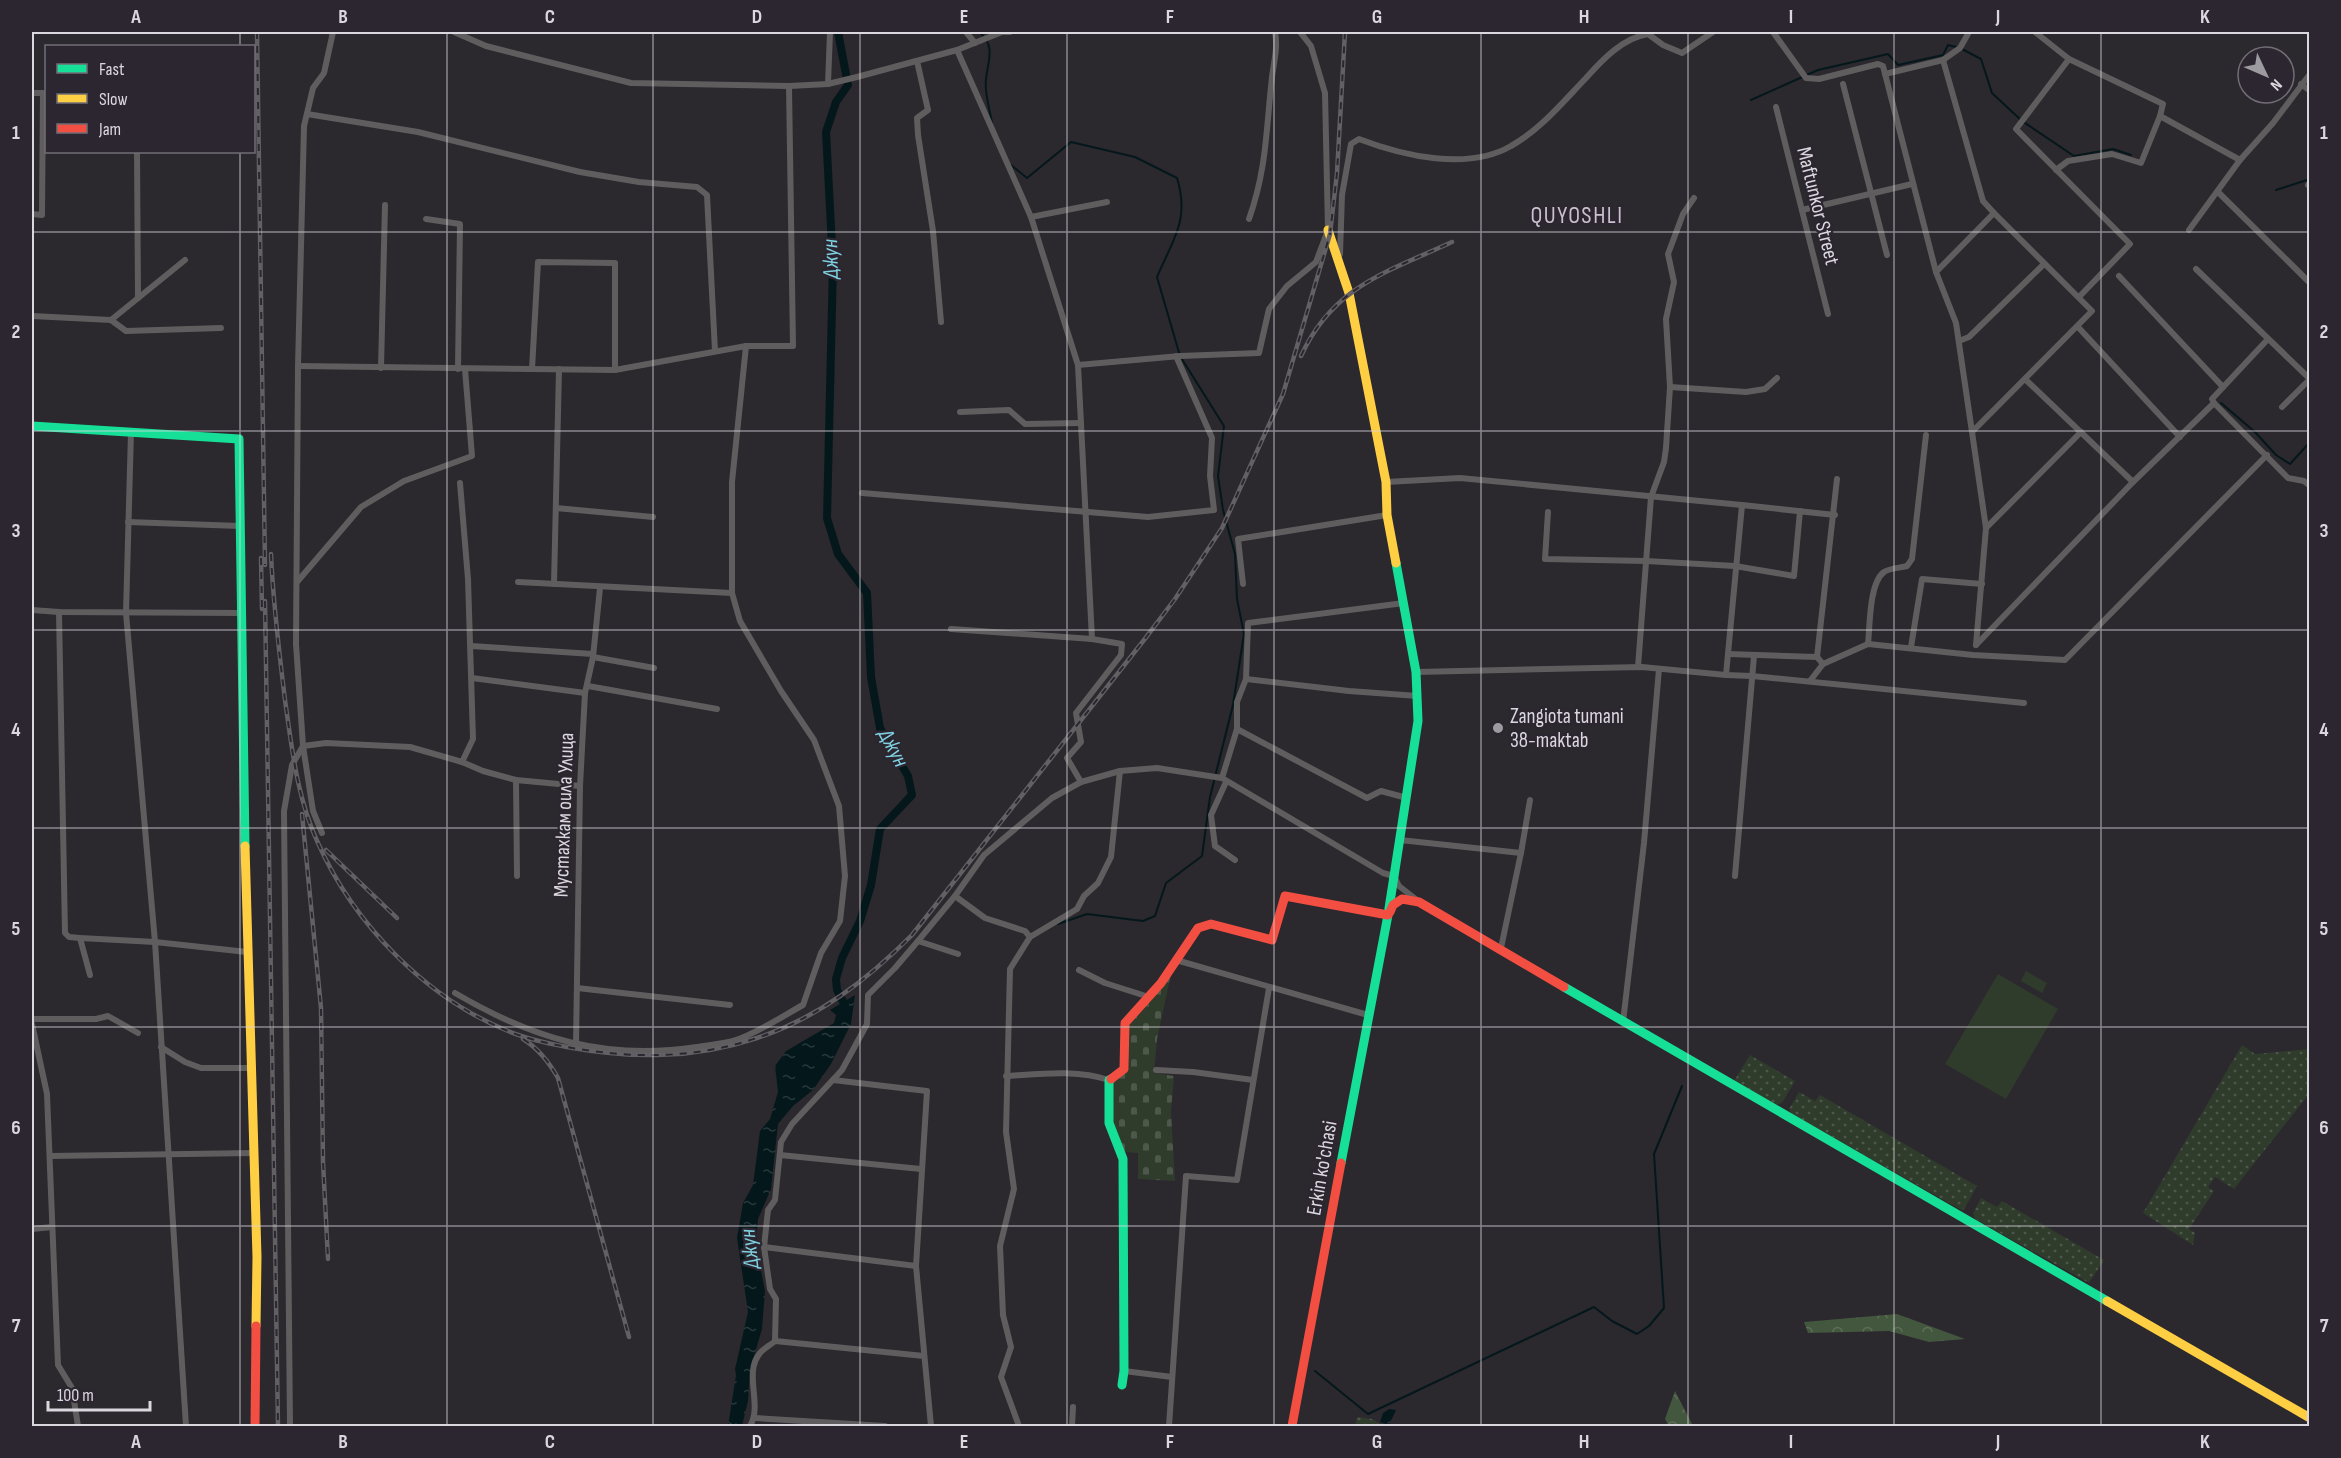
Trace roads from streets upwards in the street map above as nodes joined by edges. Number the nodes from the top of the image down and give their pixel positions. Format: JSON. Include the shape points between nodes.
{"nodes":[{"id":1,"x":333,"y":32,"type":"edge"},
{"id":2,"x":454,"y":32,"type":"edge"},
{"id":3,"x":830,"y":32,"type":"edge"},
{"id":4,"x":966,"y":32,"type":"edge"},
{"id":5,"x":1010,"y":32,"type":"edge"},
{"id":6,"x":1275,"y":32,"type":"edge"},
{"id":7,"x":1300,"y":32,"type":"edge"},
{"id":8,"x":1713,"y":32,"type":"edge"},
{"id":9,"x":1773,"y":32,"type":"edge"},
{"id":10,"x":1969,"y":32,"type":"edge"},
{"id":11,"x":2035,"y":32,"type":"edge"},
{"id":12,"x":975,"y":43,"type":"junction"},
{"id":13,"x":957,"y":50,"type":"junction"},
{"id":14,"x":2069,"y":59,"type":"junction"},
{"id":15,"x":1943,"y":60,"type":"junction"},
{"id":16,"x":917,"y":61,"type":"junction"},
{"id":17,"x":1886,"y":74,"type":"junction"},
{"id":18,"x":2310,"y":74,"type":"edge"},
{"id":19,"x":828,"y":84,"type":"junction"},
{"id":20,"x":1843,"y":84,"type":"dead end"},
{"id":21,"x":2301,"y":84,"type":"junction"},
{"id":22,"x":789,"y":86,"type":"junction"},
{"id":23,"x":2310,"y":91,"type":"edge"},
{"id":24,"x":32,"y":93,"type":"edge"},
{"id":25,"x":1776,"y":107,"type":"dead end"},
{"id":26,"x":307,"y":114,"type":"junction"},
{"id":27,"x":2160,"y":116,"type":"junction"},
{"id":28,"x":137,"y":153,"type":"edge"},
{"id":29,"x":2240,"y":160,"type":"junction"},
{"id":30,"x":2056,"y":171,"type":"junction"},
{"id":31,"x":1912,"y":184,"type":"junction"},
{"id":32,"x":2218,"y":192,"type":"junction"},
{"id":33,"x":1871,"y":193,"type":"junction"},
{"id":34,"x":1694,"y":198,"type":"dead end"},
{"id":35,"x":1107,"y":202,"type":"dead end"},
{"id":36,"x":385,"y":205,"type":"dead end"},
{"id":37,"x":1802,"y":210,"type":"junction"},
{"id":38,"x":1994,"y":213,"type":"junction"},
{"id":39,"x":32,"y":214,"type":"edge"},
{"id":40,"x":1031,"y":217,"type":"junction"},
{"id":41,"x":426,"y":219,"type":"dead end"},
{"id":42,"x":1249,"y":219,"type":"dead end"},
{"id":43,"x":1328,"y":230,"type":"junction"},
{"id":44,"x":2189,"y":230,"type":"dead end"},
{"id":45,"x":1887,"y":255,"type":"dead end"},
{"id":46,"x":1339,"y":258,"type":"junction"},
{"id":47,"x":185,"y":260,"type":"dead end"},
{"id":48,"x":2044,"y":264,"type":"junction"},
{"id":49,"x":2196,"y":269,"type":"dead end"},
{"id":50,"x":1936,"y":272,"type":"junction"},
{"id":51,"x":2118,"y":276,"type":"dead end"},
{"id":52,"x":2310,"y":283,"type":"edge"},
{"id":53,"x":2079,"y":297,"type":"junction"},
{"id":54,"x":138,"y":298,"type":"junction"},
{"id":55,"x":1828,"y":314,"type":"dead end"},
{"id":56,"x":32,"y":316,"type":"edge"},
{"id":57,"x":111,"y":320,"type":"junction"},
{"id":58,"x":941,"y":322,"type":"dead end"},
{"id":59,"x":2078,"y":327,"type":"junction"},
{"id":60,"x":221,"y":328,"type":"dead end"},
{"id":61,"x":2268,"y":339,"type":"junction"},
{"id":62,"x":1959,"y":341,"type":"junction"},
{"id":63,"x":746,"y":346,"type":"junction"},
{"id":64,"x":715,"y":351,"type":"junction"},
{"id":65,"x":1176,"y":356,"type":"junction"},
{"id":66,"x":1078,"y":365,"type":"junction"},
{"id":67,"x":298,"y":366,"type":"junction"},
{"id":68,"x":381,"y":368,"type":"junction"},
{"id":69,"x":462,"y":369,"type":"junction"},
{"id":70,"x":532,"y":369,"type":"junction"},
{"id":71,"x":559,"y":369,"type":"junction"},
{"id":72,"x":615,"y":370,"type":"junction"},
{"id":73,"x":1777,"y":378,"type":"dead end"},
{"id":74,"x":2310,"y":379,"type":"edge"},
{"id":75,"x":2026,"y":380,"type":"junction"},
{"id":76,"x":1670,"y":387,"type":"junction"},
{"id":77,"x":2223,"y":387,"type":"junction"},
{"id":78,"x":2214,"y":403,"type":"junction"},
{"id":79,"x":2282,"y":407,"type":"dead end"},
{"id":80,"x":960,"y":411,"type":"dead end"},
{"id":81,"x":1081,"y":423,"type":"junction"},
{"id":82,"x":32,"y":426,"type":"edge"},
{"id":83,"x":131,"y":432,"type":"junction"},
{"id":84,"x":1972,"y":432,"type":"junction"},
{"id":85,"x":2081,"y":432,"type":"junction"},
{"id":86,"x":1926,"y":435,"type":"dead end"},
{"id":87,"x":2180,"y":437,"type":"junction"},
{"id":88,"x":2267,"y":455,"type":"junction"},
{"id":89,"x":1837,"y":479,"type":"dead end"},
{"id":90,"x":1386,"y":482,"type":"junction"},
{"id":91,"x":2133,"y":482,"type":"junction"},
{"id":92,"x":460,"y":483,"type":"dead end"},
{"id":93,"x":2310,"y":486,"type":"edge"},
{"id":94,"x":862,"y":493,"type":"dead end"},
{"id":95,"x":1651,"y":497,"type":"junction"},
{"id":96,"x":1742,"y":505,"type":"junction"},
{"id":97,"x":556,"y":508,"type":"junction"},
{"id":98,"x":1800,"y":511,"type":"junction"},
{"id":99,"x":1548,"y":512,"type":"dead end"},
{"id":100,"x":1085,"y":513,"type":"junction"},
{"id":101,"x":1387,"y":515,"type":"junction"},
{"id":102,"x":1834,"y":515,"type":"junction"},
{"id":103,"x":653,"y":517,"type":"dead end"},
{"id":104,"x":128,"y":522,"type":"junction"},
{"id":105,"x":240,"y":526,"type":"junction"},
{"id":106,"x":1986,"y":528,"type":"junction"},
{"id":107,"x":1646,"y":561,"type":"junction"},
{"id":108,"x":1735,"y":566,"type":"junction"},
{"id":109,"x":297,"y":582,"type":"junction"},
{"id":110,"x":518,"y":582,"type":"dead end"},
{"id":111,"x":554,"y":584,"type":"junction"},
{"id":112,"x":1243,"y":584,"type":"dead end"},
{"id":113,"x":1982,"y":584,"type":"junction"},
{"id":114,"x":600,"y":588,"type":"junction"},
{"id":115,"x":732,"y":593,"type":"junction"},
{"id":116,"x":1404,"y":603,"type":"junction"},
{"id":117,"x":32,"y":610,"type":"edge"},
{"id":118,"x":59,"y":612,"type":"junction"},
{"id":119,"x":126,"y":613,"type":"junction"},
{"id":120,"x":242,"y":613,"type":"junction"},
{"id":121,"x":951,"y":629,"type":"dead end"},
{"id":122,"x":1092,"y":639,"type":"junction"},
{"id":123,"x":1868,"y":644,"type":"junction"},
{"id":124,"x":1976,"y":645,"type":"junction"},
{"id":125,"x":471,"y":646,"type":"junction"},
{"id":126,"x":1911,"y":647,"type":"junction"},
{"id":127,"x":1728,"y":654,"type":"junction"},
{"id":128,"x":1974,"y":655,"type":"junction"},
{"id":129,"x":593,"y":656,"type":"junction"},
{"id":130,"x":1754,"y":656,"type":"junction"},
{"id":131,"x":1817,"y":657,"type":"junction"},
{"id":132,"x":1823,"y":664,"type":"junction"},
{"id":133,"x":1638,"y":667,"type":"junction"},
{"id":134,"x":654,"y":668,"type":"dead end"},
{"id":135,"x":1659,"y":669,"type":"junction"},
{"id":136,"x":1416,"y":672,"type":"junction"},
{"id":137,"x":1726,"y":675,"type":"junction"},
{"id":138,"x":1752,"y":676,"type":"junction"},
{"id":139,"x":472,"y":678,"type":"junction"},
{"id":140,"x":1246,"y":679,"type":"junction"},
{"id":141,"x":1810,"y":681,"type":"junction"},
{"id":142,"x":587,"y":689,"type":"junction"},
{"id":143,"x":1419,"y":696,"type":"junction"},
{"id":144,"x":2024,"y":703,"type":"dead end"},
{"id":145,"x":717,"y":709,"type":"dead end"},
{"id":146,"x":1237,"y":729,"type":"junction"},
{"id":147,"x":303,"y":746,"type":"junction"},
{"id":148,"x":462,"y":762,"type":"junction"},
{"id":149,"x":1120,"y":771,"type":"junction"},
{"id":150,"x":516,"y":780,"type":"junction"},
{"id":151,"x":1224,"y":780,"type":"junction"},
{"id":152,"x":1081,"y":782,"type":"junction"},
{"id":153,"x":580,"y":786,"type":"junction"},
{"id":154,"x":1407,"y":798,"type":"junction"},
{"id":155,"x":1530,"y":800,"type":"dead end"},
{"id":156,"x":322,"y":833,"type":"dead end"},
{"id":157,"x":1400,"y":840,"type":"junction"},
{"id":158,"x":1521,"y":853,"type":"junction"},
{"id":159,"x":1236,"y":860,"type":"dead end"},
{"id":160,"x":517,"y":876,"type":"dead end"},
{"id":161,"x":1394,"y":876,"type":"junction"},
{"id":162,"x":1735,"y":876,"type":"dead end"},
{"id":163,"x":955,"y":896,"type":"junction"},
{"id":164,"x":1419,"y":902,"type":"junction"},
{"id":165,"x":1388,"y":915,"type":"junction"},
{"id":166,"x":1030,"y":937,"type":"junction"},
{"id":167,"x":80,"y":938,"type":"junction"},
{"id":168,"x":918,"y":940,"type":"junction"},
{"id":169,"x":155,"y":942,"type":"junction"},
{"id":170,"x":1501,"y":948,"type":"junction"},
{"id":171,"x":247,"y":952,"type":"junction"},
{"id":172,"x":958,"y":954,"type":"dead end"},
{"id":173,"x":1176,"y":960,"type":"junction"},
{"id":174,"x":1078,"y":970,"type":"dead end"},
{"id":175,"x":90,"y":975,"type":"dead end"},
{"id":176,"x":577,"y":988,"type":"junction"},
{"id":177,"x":1269,"y":988,"type":"junction"},
{"id":178,"x":455,"y":993,"type":"dead end"},
{"id":179,"x":1149,"y":997,"type":"junction"},
{"id":180,"x":730,"y":1005,"type":"dead end"},
{"id":181,"x":1368,"y":1015,"type":"junction"},
{"id":182,"x":32,"y":1018,"type":"edge"},
{"id":183,"x":1623,"y":1022,"type":"junction"},
{"id":184,"x":32,"y":1024,"type":"edge"},
{"id":185,"x":138,"y":1033,"type":"dead end"},
{"id":186,"x":576,"y":1044,"type":"junction"},
{"id":187,"x":161,"y":1047,"type":"junction"},
{"id":188,"x":252,"y":1068,"type":"junction"},
{"id":189,"x":1156,"y":1070,"type":"dead end"},
{"id":190,"x":1006,"y":1076,"type":"junction"},
{"id":191,"x":833,"y":1080,"type":"junction"},
{"id":192,"x":1109,"y":1080,"type":"junction"},
{"id":193,"x":1253,"y":1080,"type":"junction"},
{"id":194,"x":254,"y":1153,"type":"junction"},
{"id":195,"x":169,"y":1154,"type":"junction"},
{"id":196,"x":780,"y":1155,"type":"junction"},
{"id":197,"x":50,"y":1156,"type":"junction"},
{"id":198,"x":921,"y":1169,"type":"junction"},
{"id":199,"x":52,"y":1227,"type":"junction"},
{"id":200,"x":32,"y":1229,"type":"edge"},
{"id":201,"x":764,"y":1247,"type":"junction"},
{"id":202,"x":916,"y":1266,"type":"junction"},
{"id":203,"x":775,"y":1341,"type":"junction"},
{"id":204,"x":924,"y":1356,"type":"junction"},
{"id":205,"x":1124,"y":1371,"type":"junction"},
{"id":206,"x":1172,"y":1377,"type":"junction"},
{"id":207,"x":1122,"y":1385,"type":"dead end"},
{"id":208,"x":1073,"y":1407,"type":"dead end"},
{"id":209,"x":755,"y":1418,"type":"junction"},
{"id":210,"x":2310,"y":1419,"type":"edge"},
{"id":211,"x":78,"y":1426,"type":"edge"},
{"id":212,"x":186,"y":1426,"type":"edge"},
{"id":213,"x":255,"y":1426,"type":"edge"},
{"id":214,"x":290,"y":1426,"type":"edge"},
{"id":215,"x":750,"y":1426,"type":"edge"},
{"id":216,"x":885,"y":1426,"type":"edge"},
{"id":217,"x":931,"y":1426,"type":"edge"},
{"id":218,"x":1019,"y":1426,"type":"edge"},
{"id":219,"x":1072,"y":1426,"type":"edge"},
{"id":220,"x":1169,"y":1426,"type":"edge"},
{"id":221,"x":1292,"y":1426,"type":"edge"}],
"edges":[{"from":1,"to":26,"type":"street","via":[[324,73],[313,88]]},
{"from":2,"to":22,"type":"street","via":[[486,46],[631,83]]},
{"from":3,"to":19,"type":"street"},
{"from":4,"to":12,"type":"street"},
{"from":5,"to":12,"type":"street"},
{"from":6,"to":42,"type":"street","via":[[1267,145]]},
{"from":7,"to":43,"type":"street","via":[[1311,46],[1325,93]]},
{"from":8,"to":46,"type":"street","via":[[1682,53],[1648,34],[1634,36],[1604,59],[1544,122],[1511,147],[1478,158],[1431,158],[1385,149],[1359,139],[1351,144],[1342,195]]},
{"from":9,"to":17,"type":"street","via":[[1806,78],[1819,79],[1878,64]]},
{"from":10,"to":15,"type":"street","via":[[1960,48]]},
{"from":11,"to":14,"type":"street"},
{"from":12,"to":13,"type":"street"},
{"from":13,"to":16,"type":"street"},
{"from":13,"to":40,"type":"street"},
{"from":14,"to":27,"type":"street","via":[[2163,104]]},
{"from":14,"to":30,"type":"street","via":[[2016,129]]},
{"from":15,"to":17,"type":"street"},
{"from":15,"to":38,"type":"street","via":[[1983,201]]},
{"from":16,"to":19,"type":"street"},
{"from":16,"to":58,"type":"street","via":[[928,110],[917,118],[918,135],[933,231]]},
{"from":17,"to":31,"type":"street"},
{"from":18,"to":21,"type":"street"},
{"from":19,"to":22,"type":"street"},
{"from":20,"to":33,"type":"street"},
{"from":21,"to":23,"type":"street"},
{"from":21,"to":29,"type":"street"},
{"from":22,"to":63,"type":"street","via":[[793,346]]},
{"from":24,"to":39,"type":"street","via":[[44,93],[42,214]]},
{"from":25,"to":37,"type":"street","name":"Maftunkor Street"},
{"from":26,"to":64,"type":"street","via":[[418,132],[580,172],[698,187],[707,195]]},
{"from":26,"to":67,"type":"street"},
{"from":27,"to":29,"type":"street"},
{"from":27,"to":30,"type":"street","via":[[2141,163],[2112,154],[2068,161]]},
{"from":28,"to":54,"type":"street"},
{"from":29,"to":32,"type":"street"},
{"from":30,"to":53,"type":"street","via":[[2130,244]]},
{"from":31,"to":33,"type":"street"},
{"from":31,"to":50,"type":"street"},
{"from":32,"to":44,"type":"street"},
{"from":32,"to":52,"type":"street"},
{"from":33,"to":37,"type":"street"},
{"from":33,"to":45,"type":"street"},
{"from":34,"to":76,"type":"street","via":[[1683,214],[1668,254],[1674,282],[1666,319]]},
{"from":35,"to":40,"type":"street"},
{"from":36,"to":68,"type":"street"},
{"from":37,"to":55,"type":"street","name":"Maftunkor Street"},
{"from":38,"to":48,"type":"street"},
{"from":38,"to":50,"type":"street"},
{"from":40,"to":66,"type":"street"},
{"from":41,"to":69,"type":"street","via":[[460,224]]},
{"from":43,"to":46,"type":"street","name":"Erkin ko'chasi"},
{"from":43,"to":65,"type":"street","via":[[1316,262],[1287,286],[1269,309],[1259,353]]},
{"from":46,"to":90,"type":"street","name":"Erkin ko'chasi"},
{"from":47,"to":54,"type":"street"},
{"from":48,"to":53,"type":"street"},
{"from":48,"to":62,"type":"street","via":[[1969,337]]},
{"from":49,"to":61,"type":"street"},
{"from":50,"to":62,"type":"street"},
{"from":51,"to":77,"type":"street"},
{"from":53,"to":59,"type":"street","via":[[2092,311]]},
{"from":54,"to":57,"type":"street"},
{"from":56,"to":57,"type":"street"},
{"from":57,"to":60,"type":"street","via":[[126,331]]},
{"from":59,"to":75,"type":"street"},
{"from":59,"to":87,"type":"street"},
{"from":61,"to":74,"type":"street"},
{"from":61,"to":77,"type":"street"},
{"from":62,"to":84,"type":"street"},
{"from":63,"to":64,"type":"street"},
{"from":63,"to":115,"type":"street","via":[[732,482]]},
{"from":64,"to":72,"type":"street"},
{"from":65,"to":66,"type":"street"},
{"from":65,"to":100,"type":"street","via":[[1212,438],[1210,476],[1214,510],[1148,518]]},
{"from":66,"to":81,"type":"street"},
{"from":67,"to":68,"type":"street"},
{"from":67,"to":109,"type":"street"},
{"from":68,"to":69,"type":"street"},
{"from":69,"to":70,"type":"street"},
{"from":69,"to":109,"type":"street","via":[[472,456],[404,481],[361,507]]},
{"from":70,"to":71,"type":"street"},
{"from":70,"to":72,"type":"street","via":[[538,262],[582,262],[615,263]]},
{"from":71,"to":72,"type":"street"},
{"from":71,"to":97,"type":"street"},
{"from":73,"to":76,"type":"street","via":[[1765,389],[1746,392]]},
{"from":74,"to":79,"type":"street"},
{"from":75,"to":84,"type":"street"},
{"from":75,"to":85,"type":"street"},
{"from":76,"to":95,"type":"street","via":[[1664,462]]},
{"from":77,"to":78,"type":"street","via":[[2212,399]]},
{"from":78,"to":87,"type":"street"},
{"from":78,"to":88,"type":"street"},
{"from":80,"to":81,"type":"street","via":[[1009,411],[1025,424]]},
{"from":81,"to":100,"type":"street"},
{"from":82,"to":83,"type":"street"},
{"from":83,"to":104,"type":"street"},
{"from":83,"to":105,"type":"street","via":[[239,439]]},
{"from":84,"to":106,"type":"street"},
{"from":85,"to":91,"type":"street"},
{"from":85,"to":106,"type":"street"},
{"from":86,"to":123,"type":"street","via":[[1912,559],[1907,566],[1881,574],[1874,586]]},
{"from":87,"to":91,"type":"street"},
{"from":88,"to":93,"type":"street","via":[[2288,478]]},
{"from":88,"to":128,"type":"street","via":[[2069,658],[2060,661]]},
{"from":89,"to":102,"type":"street"},
{"from":90,"to":95,"type":"street","via":[[1461,478]]},
{"from":90,"to":101,"type":"street","name":"Erkin ko'chasi"},
{"from":91,"to":124,"type":"street"},
{"from":92,"to":125,"type":"street"},
{"from":94,"to":100,"type":"street"},
{"from":95,"to":96,"type":"street"},
{"from":95,"to":107,"type":"street"},
{"from":96,"to":98,"type":"street"},
{"from":96,"to":108,"type":"street"},
{"from":97,"to":103,"type":"street"},
{"from":97,"to":111,"type":"street"},
{"from":98,"to":102,"type":"street"},
{"from":98,"to":108,"type":"street","via":[[1794,576]]},
{"from":99,"to":107,"type":"street","via":[[1545,559]]},
{"from":100,"to":122,"type":"street"},
{"from":101,"to":112,"type":"street","via":[[1238,539]]},
{"from":101,"to":116,"type":"street","name":"Erkin ko'chasi"},
{"from":102,"to":131,"type":"street"},
{"from":104,"to":105,"type":"street"},
{"from":104,"to":119,"type":"street"},
{"from":105,"to":120,"type":"street"},
{"from":106,"to":113,"type":"street"},
{"from":107,"to":108,"type":"street"},
{"from":107,"to":133,"type":"street"},
{"from":108,"to":127,"type":"street"},
{"from":109,"to":147,"type":"street","via":[[296,644]]},
{"from":110,"to":111,"type":"street"},
{"from":111,"to":114,"type":"street"},
{"from":113,"to":124,"type":"street"},
{"from":113,"to":126,"type":"street","via":[[1922,579]]},
{"from":114,"to":115,"type":"street"},
{"from":114,"to":129,"type":"street","name":"Мустахкам оила Улица"},
{"from":115,"to":186,"type":"street","via":[[740,621],[814,740],[839,806],[845,876],[840,921],[821,953],[803,1005],[734,1041],[675,1050]]},
{"from":116,"to":136,"type":"street","name":"Erkin ko'chasi"},
{"from":116,"to":140,"type":"street","via":[[1248,623]]},
{"from":117,"to":118,"type":"street"},
{"from":118,"to":119,"type":"street"},
{"from":118,"to":167,"type":"street","via":[[63,928],[69,937]]},
{"from":119,"to":120,"type":"street"},
{"from":119,"to":169,"type":"street"},
{"from":120,"to":171,"type":"street"},
{"from":121,"to":122,"type":"street"},
{"from":122,"to":152,"type":"street","via":[[1122,644],[1121,655],[1076,712],[1081,742],[1067,758]]},
{"from":123,"to":126,"type":"street"},
{"from":123,"to":132,"type":"street"},
{"from":124,"to":128,"type":"street"},
{"from":125,"to":129,"type":"street"},
{"from":125,"to":139,"type":"street"},
{"from":126,"to":128,"type":"street"},
{"from":127,"to":130,"type":"street"},
{"from":127,"to":137,"type":"street"},
{"from":129,"to":134,"type":"street"},
{"from":129,"to":142,"type":"street","name":"Мустахкам оила Улица"},
{"from":130,"to":131,"type":"street"},
{"from":130,"to":138,"type":"street"},
{"from":131,"to":132,"type":"street"},
{"from":132,"to":141,"type":"street"},
{"from":133,"to":135,"type":"street"},
{"from":133,"to":136,"type":"street"},
{"from":135,"to":137,"type":"street"},
{"from":135,"to":183,"type":"street"},
{"from":136,"to":143,"type":"street","name":"Erkin ko'chasi"},
{"from":137,"to":138,"type":"street"},
{"from":138,"to":141,"type":"street"},
{"from":138,"to":162,"type":"street"},
{"from":139,"to":142,"type":"street"},
{"from":139,"to":148,"type":"street","via":[[473,739]]},
{"from":140,"to":143,"type":"street"},
{"from":140,"to":146,"type":"street","via":[[1237,702]]},
{"from":141,"to":144,"type":"street"},
{"from":142,"to":145,"type":"street"},
{"from":142,"to":153,"type":"street","name":"Мустахкам оила Улица"},
{"from":143,"to":154,"type":"street","name":"Erkin ko'chasi"},
{"from":146,"to":151,"type":"street"},
{"from":146,"to":154,"type":"street","via":[[1367,798],[1381,791]]},
{"from":147,"to":148,"type":"street","via":[[326,743],[410,747]]},
{"from":147,"to":156,"type":"street","via":[[313,811]]},
{"from":147,"to":214,"type":"street","via":[[292,765],[284,811]]},
{"from":148,"to":150,"type":"street"},
{"from":149,"to":151,"type":"street","via":[[1156,768]]},
{"from":149,"to":152,"type":"street"},
{"from":149,"to":166,"type":"street","via":[[1112,857],[1098,883],[1077,909]]},
{"from":150,"to":153,"type":"street"},
{"from":150,"to":160,"type":"street"},
{"from":151,"to":159,"type":"street","via":[[1211,815],[1212,826],[1215,846]]},
{"from":151,"to":161,"type":"street"},
{"from":152,"to":163,"type":"street","via":[[1052,798],[984,855]]},
{"from":153,"to":176,"type":"street","name":"Мустахкам оила Улица"},
{"from":154,"to":157,"type":"street","name":"Erkin ko'chasi"},
{"from":155,"to":158,"type":"street"},
{"from":157,"to":158,"type":"street"},
{"from":157,"to":161,"type":"street","name":"Erkin ko'chasi"},
{"from":158,"to":170,"type":"street"},
{"from":161,"to":164,"type":"street","via":[[1398,886]]},
{"from":161,"to":165,"type":"street","name":"Erkin ko'chasi"},
{"from":163,"to":166,"type":"street","via":[[985,918],[1025,931]]},
{"from":163,"to":168,"type":"street"},
{"from":164,"to":165,"type":"street","via":[[1402,899]]},
{"from":164,"to":170,"type":"street"},
{"from":165,"to":173,"type":"street","via":[[1285,896],[1272,940],[1211,924],[1198,928]]},
{"from":165,"to":181,"type":"street","name":"Erkin ko'chasi"},
{"from":166,"to":190,"type":"street","via":[[1010,969]]},
{"from":167,"to":169,"type":"street"},
{"from":167,"to":175,"type":"street"},
{"from":168,"to":172,"type":"street"},
{"from":168,"to":191,"type":"street","via":[[868,995],[867,1024]]},
{"from":169,"to":171,"type":"street"},
{"from":169,"to":187,"type":"street"},
{"from":170,"to":183,"type":"street"},
{"from":171,"to":188,"type":"street"},
{"from":173,"to":177,"type":"street"},
{"from":173,"to":179,"type":"street"},
{"from":174,"to":179,"type":"street"},
{"from":176,"to":180,"type":"street"},
{"from":176,"to":186,"type":"street","name":"Мустахкам оила Улица"},
{"from":177,"to":181,"type":"street"},
{"from":177,"to":193,"type":"street"},
{"from":178,"to":186,"type":"street","via":[[493,1015]]},
{"from":179,"to":192,"type":"street","via":[[1125,1023],[1125,1070]]},
{"from":181,"to":221,"type":"street","name":"Erkin ko'chasi"},
{"from":182,"to":185,"type":"street","via":[[108,1016]]},
{"from":183,"to":210,"type":"street"},
{"from":184,"to":197,"type":"street","via":[[47,1094]]},
{"from":187,"to":188,"type":"street","via":[[201,1068]]},
{"from":187,"to":195,"type":"street"},
{"from":188,"to":194,"type":"street"},
{"from":189,"to":193,"type":"street"},
{"from":190,"to":192,"type":"street","via":[[1093,1074]]},
{"from":190,"to":218,"type":"street","via":[[1006,1132],[1014,1189],[1000,1246],[1003,1314],[1011,1347],[1001,1377]]},
{"from":191,"to":196,"type":"street","via":[[792,1124],[781,1142]]},
{"from":191,"to":198,"type":"street","via":[[927,1091]]},
{"from":192,"to":205,"type":"street","via":[[1109,1123],[1123,1159]]},
{"from":193,"to":206,"type":"street","via":[[1237,1180],[1186,1176]]},
{"from":194,"to":195,"type":"street"},
{"from":194,"to":213,"type":"street"},
{"from":195,"to":197,"type":"street"},
{"from":195,"to":212,"type":"street"},
{"from":196,"to":198,"type":"street"},
{"from":196,"to":201,"type":"street","via":[[776,1200],[768,1210]]},
{"from":197,"to":199,"type":"street"},
{"from":198,"to":202,"type":"street"},
{"from":199,"to":200,"type":"street"},
{"from":199,"to":211,"type":"street","via":[[58,1365],[72,1388]]},
{"from":201,"to":202,"type":"street"},
{"from":201,"to":203,"type":"street","via":[[770,1289],[776,1299]]},
{"from":202,"to":204,"type":"street"},
{"from":203,"to":204,"type":"street"},
{"from":203,"to":209,"type":"street","via":[[759,1354],[753,1369]]},
{"from":204,"to":217,"type":"street"},
{"from":205,"to":206,"type":"street"},
{"from":205,"to":207,"type":"street"},
{"from":206,"to":220,"type":"street"},
{"from":208,"to":219,"type":"street"},
{"from":209,"to":215,"type":"street"},
{"from":209,"to":216,"type":"street"}]}
